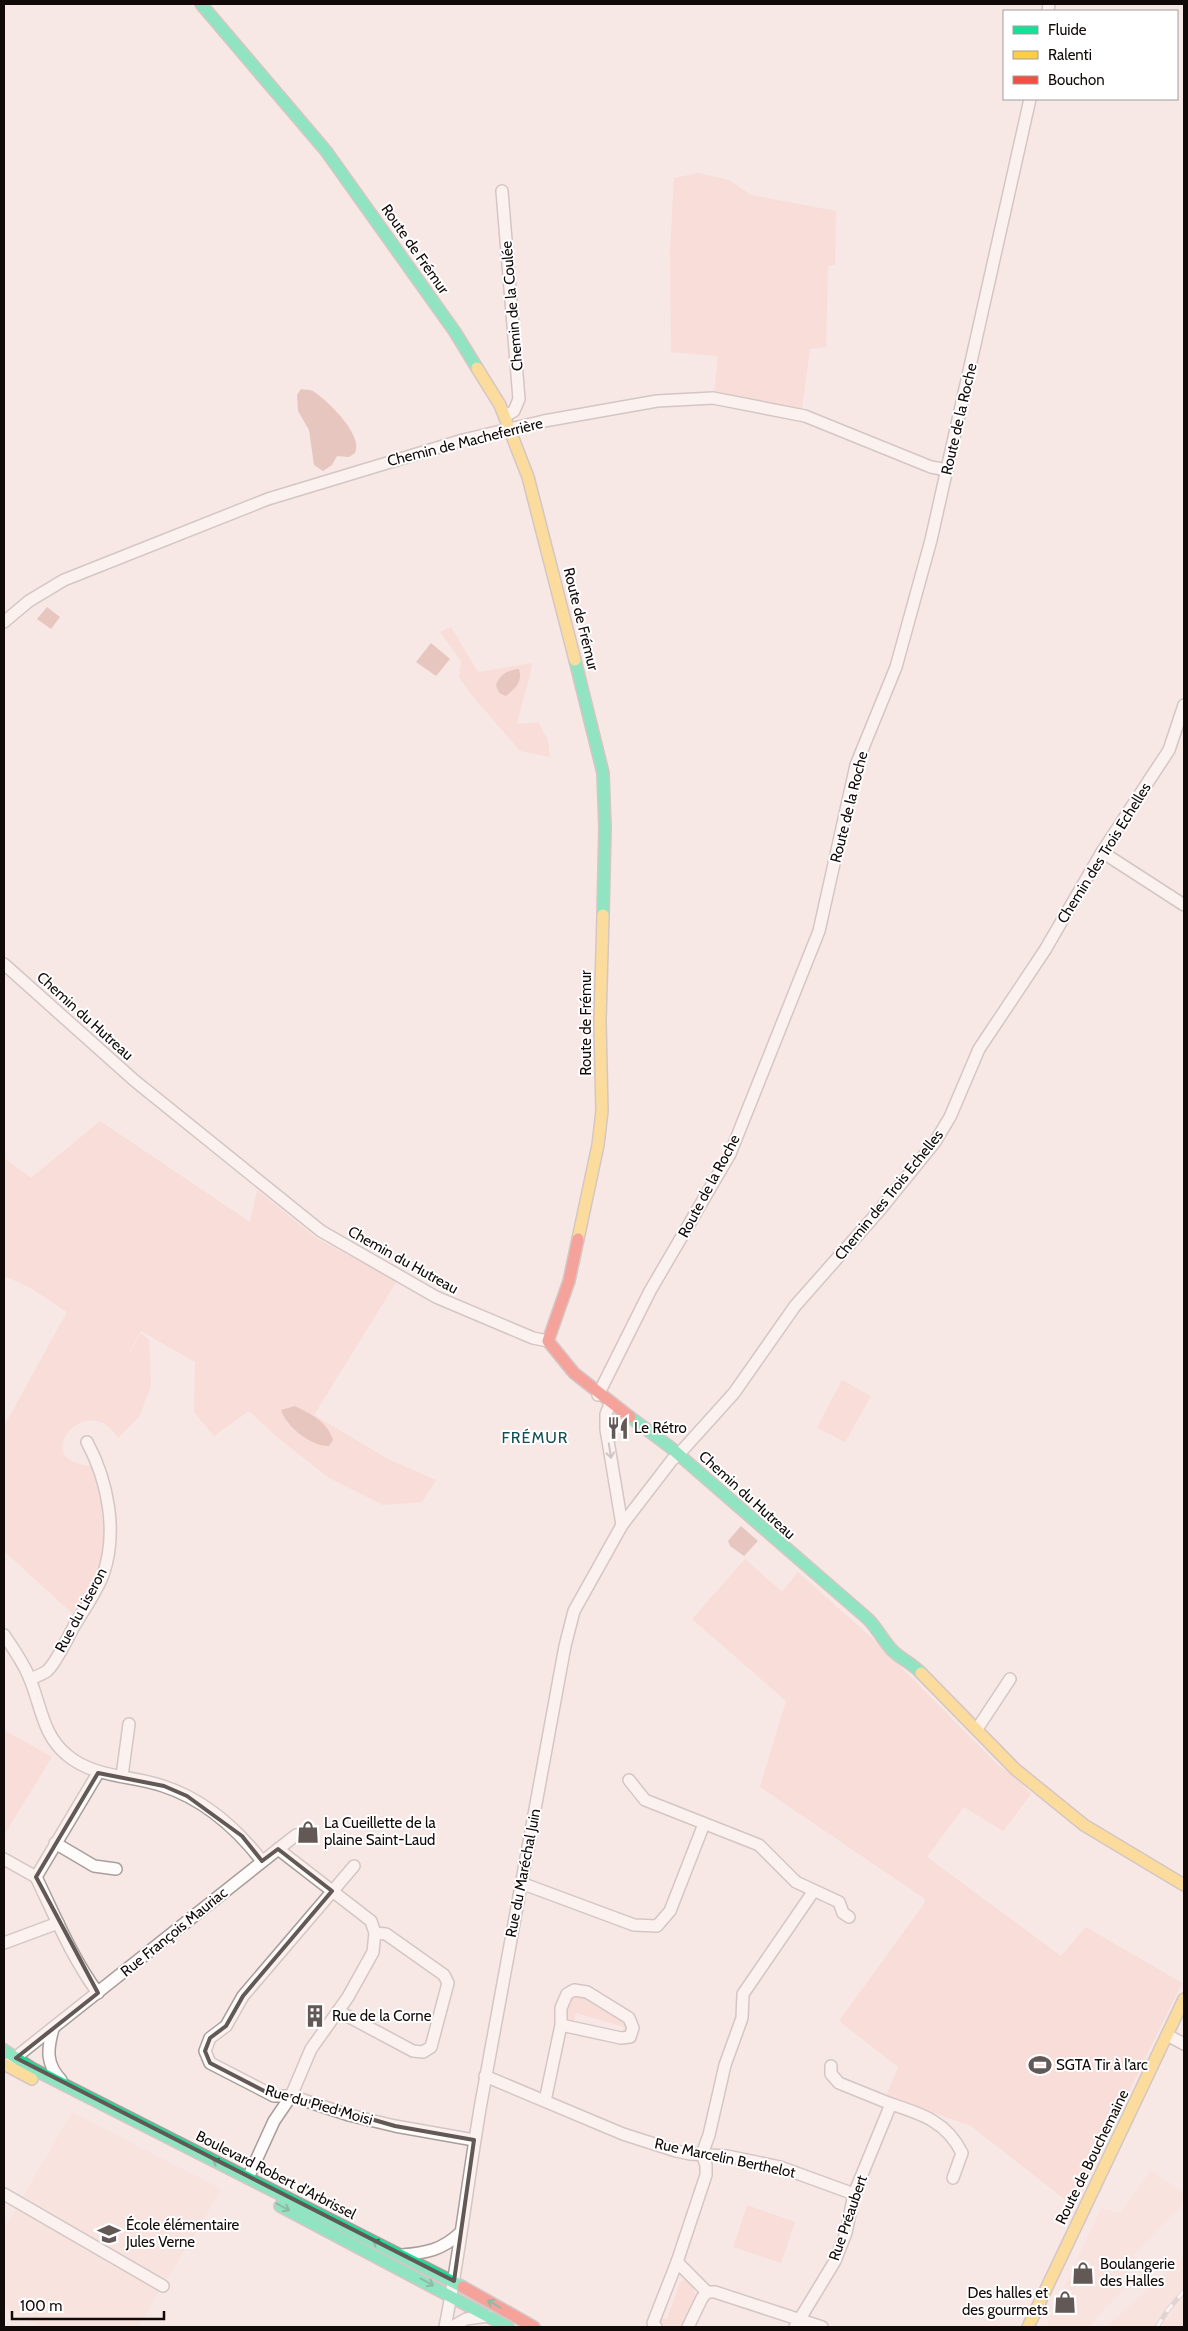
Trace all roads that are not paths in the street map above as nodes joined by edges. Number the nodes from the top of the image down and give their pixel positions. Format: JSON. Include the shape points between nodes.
{"nodes":[{"id":1,"x":201,"y":4,"type":"edge"},
{"id":2,"x":1030,"y":100,"type":"edge"},
{"id":3,"x":502,"y":191,"type":"dead end"},
{"id":4,"x":505,"y":416,"type":"junction"},
{"id":5,"x":510,"y":429,"type":"junction"},
{"id":6,"x":947,"y":470,"type":"junction"},
{"id":7,"x":4,"y":622,"type":"edge"},
{"id":8,"x":1184,"y":706,"type":"edge"},
{"id":9,"x":1102,"y":852,"type":"junction"},
{"id":10,"x":1184,"y":905,"type":"edge"},
{"id":11,"x":4,"y":964,"type":"edge"},
{"id":12,"x":548,"y":1341,"type":"junction"},
{"id":13,"x":598,"y":1395,"type":"junction"},
{"id":14,"x":610,"y":1404,"type":"junction"},
{"id":15,"x":87,"y":1442,"type":"dead end"},
{"id":16,"x":679,"y":1454,"type":"junction"},
{"id":17,"x":622,"y":1525,"type":"junction"},
{"id":18,"x":4,"y":1635,"type":"edge"},
{"id":19,"x":30,"y":1679,"type":"junction"},
{"id":20,"x":1010,"y":1679,"type":"dead end"},
{"id":21,"x":129,"y":1724,"type":"dead end"},
{"id":22,"x":977,"y":1729,"type":"junction"},
{"id":23,"x":98,"y":1772,"type":"junction"},
{"id":24,"x":122,"y":1776,"type":"junction"},
{"id":25,"x":629,"y":1780,"type":"dead end"},
{"id":26,"x":704,"y":1824,"type":"junction"},
{"id":27,"x":296,"y":1835,"type":"dead end"},
{"id":28,"x":55,"y":1842,"type":"junction"},
{"id":29,"x":278,"y":1849,"type":"junction"},
{"id":30,"x":4,"y":1859,"type":"edge"},
{"id":31,"x":262,"y":1861,"type":"junction"},
{"id":32,"x":354,"y":1866,"type":"dead end"},
{"id":33,"x":116,"y":1869,"type":"dead end"},
{"id":34,"x":36,"y":1877,"type":"junction"},
{"id":35,"x":521,"y":1883,"type":"junction"},
{"id":36,"x":1184,"y":1884,"type":"edge"},
{"id":37,"x":332,"y":1891,"type":"junction"},
{"id":38,"x":813,"y":1892,"type":"junction"},
{"id":39,"x":850,"y":1916,"type":"dead end"},
{"id":40,"x":58,"y":1923,"type":"junction"},
{"id":41,"x":375,"y":1933,"type":"junction"},
{"id":42,"x":4,"y":1943,"type":"edge"},
{"id":43,"x":98,"y":1993,"type":"junction"},
{"id":44,"x":1184,"y":1999,"type":"edge"},
{"id":45,"x":338,"y":2012,"type":"junction"},
{"id":46,"x":561,"y":2025,"type":"junction"},
{"id":47,"x":53,"y":2029,"type":"junction"},
{"id":48,"x":1167,"y":2035,"type":"junction"},
{"id":49,"x":1184,"y":2044,"type":"edge"},
{"id":50,"x":4,"y":2050,"type":"edge"},
{"id":51,"x":16,"y":2058,"type":"junction"},
{"id":52,"x":4,"y":2065,"type":"edge"},
{"id":53,"x":831,"y":2066,"type":"dead end"},
{"id":54,"x":486,"y":2076,"type":"junction"},
{"id":55,"x":64,"y":2084,"type":"junction"},
{"id":56,"x":291,"y":2096,"type":"junction"},
{"id":57,"x":545,"y":2101,"type":"junction"},
{"id":58,"x":891,"y":2104,"type":"junction"},
{"id":59,"x":474,"y":2140,"type":"junction"},
{"id":60,"x":702,"y":2154,"type":"junction"},
{"id":61,"x":248,"y":2178,"type":"junction"},
{"id":62,"x":952,"y":2178,"type":"dead end"},
{"id":63,"x":4,"y":2194,"type":"edge"},
{"id":64,"x":854,"y":2194,"type":"junction"},
{"id":65,"x":460,"y":2233,"type":"junction"},
{"id":66,"x":401,"y":2255,"type":"junction"},
{"id":67,"x":677,"y":2262,"type":"junction"},
{"id":68,"x":454,"y":2282,"type":"junction"},
{"id":69,"x":163,"y":2286,"type":"dead end"},
{"id":70,"x":707,"y":2292,"type":"junction"},
{"id":71,"x":451,"y":2295,"type":"junction"},
{"id":72,"x":488,"y":2316,"type":"junction"},
{"id":73,"x":798,"y":2323,"type":"edge"},
{"id":74,"x":445,"y":2327,"type":"edge"},
{"id":75,"x":452,"y":2327,"type":"edge"},
{"id":76,"x":508,"y":2327,"type":"edge"},
{"id":77,"x":534,"y":2327,"type":"edge"},
{"id":78,"x":656,"y":2327,"type":"edge"},
{"id":79,"x":688,"y":2327,"type":"edge"},
{"id":80,"x":822,"y":2327,"type":"edge"},
{"id":81,"x":1028,"y":2327,"type":"edge"}],
"edges":[{"from":1,"to":4,"type":"street","name":"Route de Frémur","via":[[326,151],[359,195],[455,332]]},
{"from":2,"to":6,"type":"street","name":"Route de la Roche"},
{"from":3,"to":4,"type":"street","name":"Chemin de la Coulée","via":[[519,399],[514,411]]},
{"from":4,"to":5,"type":"street","name":"Route de Frémur"},
{"from":5,"to":6,"type":"street","name":"Chemin de Macheferrière","via":[[658,401],[713,398],[805,416],[931,467]]},
{"from":5,"to":7,"type":"street","name":"Chemin de Macheferrière","via":[[405,456],[234,511],[64,580]]},
{"from":5,"to":12,"type":"street","name":"Route de Frémur","via":[[544,533],[598,748],[604,796],[600,1021],[602,1111],[598,1145],[569,1281]]},
{"from":6,"to":13,"type":"street","name":"Route de la Roche","via":[[896,667],[856,765],[819,931],[808,962],[730,1154],[650,1291]]},
{"from":8,"to":9,"type":"street","name":"Chemin des Trois Echelles","via":[[1169,750]]},
{"from":9,"to":10,"type":"street"},
{"from":9,"to":16,"type":"street","name":"Chemin des Trois Echelles","via":[[1045,950],[979,1049],[950,1117],[935,1142],[795,1306],[734,1393]]},
{"from":11,"to":12,"type":"street","name":"Chemin du Hutreau","via":[[135,1080],[321,1231],[436,1296],[533,1338]]},
{"from":12,"to":13,"type":"street","name":"Chemin du Hutreau","via":[[561,1361]]},
{"from":13,"to":14,"type":"street","name":"Chemin du Hutreau"},
{"from":14,"to":16,"type":"street","name":"Chemin du Hutreau"},
{"from":14,"to":17,"type":"street","one_way":true,"via":[[606,1429]]},
{"from":15,"to":19,"type":"street","name":"Rue du Liseron","via":[[100,1467],[108,1508],[108,1558],[90,1600],[48,1670]]},
{"from":16,"to":17,"type":"street","name":"Rue du Maréchal Juin"},
{"from":16,"to":22,"type":"street","name":"Chemin du Hutreau","via":[[880,1630],[883,1640],[894,1652],[914,1666]]},
{"from":17,"to":35,"type":"street","name":"Rue du Maréchal Juin","via":[[574,1611]]},
{"from":18,"to":19,"type":"street"},
{"from":19,"to":23,"type":"street","via":[[44,1725],[54,1741],[78,1764]]},
{"from":20,"to":22,"type":"street"},
{"from":21,"to":24,"type":"street"},
{"from":22,"to":36,"type":"street","name":"Chemin du Hutreau","via":[[1015,1769],[1084,1825]]},
{"from":23,"to":24,"type":"street"},
{"from":23,"to":28,"type":"street"},
{"from":24,"to":31,"type":"street","via":[[164,1786],[187,1796],[242,1836]]},
{"from":25,"to":26,"type":"street","via":[[645,1800]]},
{"from":26,"to":35,"type":"street","via":[[670,1911],[657,1926],[634,1925]]},
{"from":26,"to":38,"type":"street","via":[[759,1845],[796,1882]]},
{"from":27,"to":29,"type":"street","name":"Rue François Mauriac"},
{"from":28,"to":33,"type":"street","via":[[94,1866]]},
{"from":28,"to":34,"type":"street"},
{"from":29,"to":31,"type":"street","name":"Rue François Mauriac"},
{"from":29,"to":37,"type":"street"},
{"from":30,"to":34,"type":"street"},
{"from":31,"to":43,"type":"street","name":"Rue François Mauriac"},
{"from":32,"to":37,"type":"street","name":"Rue du Pied Moisi"},
{"from":34,"to":40,"type":"street"},
{"from":35,"to":54,"type":"street","name":"Rue du Maréchal Juin"},
{"from":37,"to":41,"type":"street","via":[[371,1920]]},
{"from":37,"to":56,"type":"street","name":"Rue du Pied Moisi","via":[[243,1996],[226,2026],[210,2038],[205,2051],[210,2063],[222,2070],[274,2096]]},
{"from":38,"to":39,"type":"street","via":[[838,1902],[843,1913]]},
{"from":38,"to":60,"type":"street","via":[[743,1994],[742,2018],[725,2065]]},
{"from":40,"to":42,"type":"street"},
{"from":40,"to":43,"type":"street"},
{"from":41,"to":45,"type":"street","via":[[373,1952],[359,1981]]},
{"from":41,"to":45,"type":"street","via":[[386,1934],[444,1975],[448,1982],[431,2048],[413,2051]]},
{"from":43,"to":47,"type":"street","name":"Rue François Mauriac"},
{"from":44,"to":48,"type":"street","name":"Route de Bouchemaine"},
{"from":45,"to":56,"type":"street","via":[[310,2049]]},
{"from":46,"to":46,"type":"street","via":[[561,2008],[567,1994],[574,1990],[587,1992],[629,2018],[633,2028],[630,2037],[621,2038]]},
{"from":46,"to":57,"type":"street"},
{"from":47,"to":51,"type":"street","name":"Rue François Mauriac"},
{"from":47,"to":55,"type":"street","via":[[48,2062]]},
{"from":48,"to":49,"type":"street"},
{"from":48,"to":81,"type":"street","name":"Route de Bouchemaine"},
{"from":50,"to":51,"type":"street","name":"Boulevard Robert d'Arbrissel"},
{"from":51,"to":52,"type":"street","name":"Rue François Mauriac"},
{"from":51,"to":55,"type":"street","name":"Boulevard Robert d'Arbrissel"},
{"from":52,"to":71,"type":"street","name":"Boulevard Robert d'Arbrissel","one_way":true},
{"from":53,"to":58,"type":"street","via":[[831,2074],[839,2083]]},
{"from":54,"to":57,"type":"street","name":"Rue Marcelin Berthelot"},
{"from":54,"to":59,"type":"street","name":"Rue du Maréchal Juin"},
{"from":61,"to":55,"type":"street","name":"Boulevard Robert d'Arbrissel","one_way":true},
{"from":56,"to":59,"type":"street","name":"Rue du Pied Moisi","via":[[349,2115]]},
{"from":56,"to":61,"type":"street","via":[[274,2121]]},
{"from":57,"to":60,"type":"street","name":"Rue Marcelin Berthelot","via":[[623,2134],[676,2151]]},
{"from":58,"to":62,"type":"street","via":[[937,2122],[958,2146],[962,2153]]},
{"from":58,"to":64,"type":"street","name":"Rue Préaubert"},
{"from":59,"to":65,"type":"street","name":"Rue du Maréchal Juin"},
{"from":60,"to":64,"type":"street","name":"Rue Marcelin Berthelot","via":[[780,2167]]},
{"from":60,"to":67,"type":"street","via":[[706,2175]]},
{"from":66,"to":61,"type":"street","name":"Boulevard Robert d'Arbrissel","one_way":true},
{"from":63,"to":69,"type":"street"},
{"from":64,"to":73,"type":"street","name":"Rue Préaubert","via":[[846,2232],[835,2261]]},
{"from":65,"to":66,"type":"street","via":[[433,2251]]},
{"from":65,"to":68,"type":"street","name":"Rue du Maréchal Juin"},
{"from":66,"to":68,"type":"street","name":"Boulevard Robert d'Arbrissel"},
{"from":67,"to":70,"type":"street"},
{"from":67,"to":78,"type":"street","via":[[653,2323]]},
{"from":68,"to":71,"type":"street","name":"Rue du Maréchal Juin"},
{"from":77,"to":68,"type":"street","name":"Boulevard Robert d'Arbrissel","one_way":true},
{"from":70,"to":73,"type":"street","via":[[715,2292]]},
{"from":70,"to":79,"type":"street"},
{"from":71,"to":72,"type":"street","name":"Boulevard Robert d'Arbrissel"},
{"from":71,"to":74,"type":"street","name":"Rue du Maréchal Juin"},
{"from":72,"to":75,"type":"street","via":[[466,2319]]},
{"from":72,"to":76,"type":"street","name":"Boulevard Robert d'Arbrissel"},
{"from":73,"to":80,"type":"street"}]}
